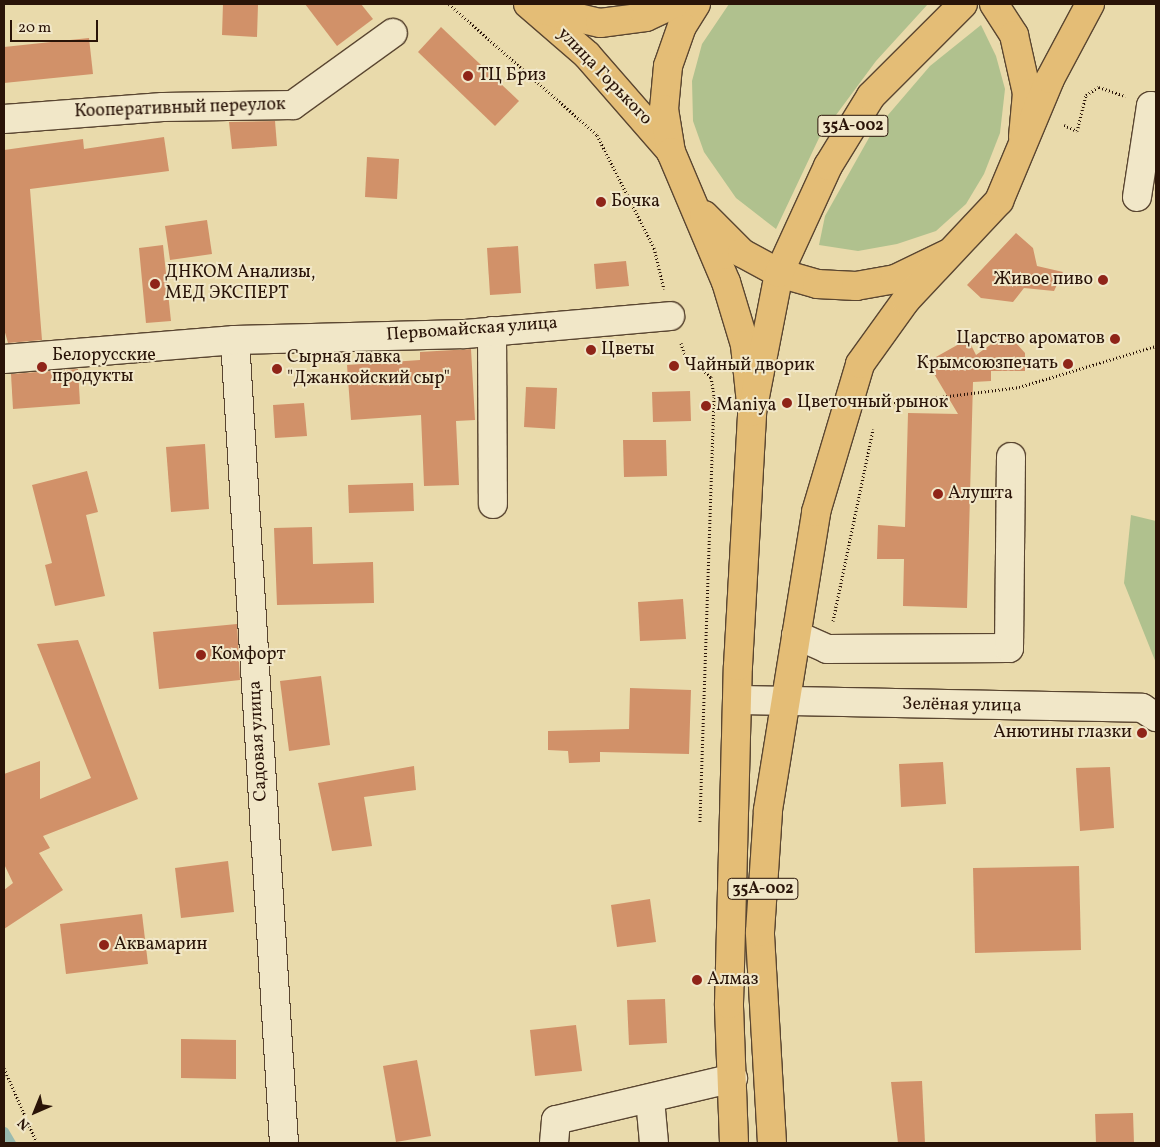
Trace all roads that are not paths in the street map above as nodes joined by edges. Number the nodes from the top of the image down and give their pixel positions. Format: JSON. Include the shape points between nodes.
{"nodes":[{"id":1,"x":674,"y":4,"type":"edge"},
{"id":2,"x":696,"y":4,"type":"edge"},
{"id":3,"x":963,"y":4,"type":"edge"},
{"id":4,"x":994,"y":4,"type":"edge"},
{"id":5,"x":1090,"y":4,"type":"edge"},
{"id":6,"x":530,"y":5,"type":"edge"},
{"id":7,"x":393,"y":33,"type":"dead end"},
{"id":8,"x":1154,"y":107,"type":"edge"},
{"id":9,"x":4,"y":119,"type":"edge"},
{"id":10,"x":1022,"y":151,"type":"junction"},
{"id":11,"x":671,"y":152,"type":"junction"},
{"id":12,"x":687,"y":192,"type":"junction"},
{"id":13,"x":1137,"y":197,"type":"dead end"},
{"id":14,"x":964,"y":242,"type":"junction"},
{"id":15,"x":779,"y":273,"type":"junction"},
{"id":16,"x":670,"y":316,"type":"road end"},
{"id":17,"x":492,"y":331,"type":"junction"},
{"id":18,"x":235,"y":340,"type":"junction"},
{"id":19,"x":4,"y":359,"type":"edge"},
{"id":20,"x":752,"y":412,"type":"junction"},
{"id":21,"x":1011,"y":457,"type":"dead end"},
{"id":22,"x":493,"y":504,"type":"dead end"},
{"id":23,"x":796,"y":635,"type":"junction"},
{"id":24,"x":740,"y":700,"type":"junction"},
{"id":25,"x":783,"y":704,"type":"junction"},
{"id":26,"x":1149,"y":712,"type":"edge"},
{"id":27,"x":733,"y":1078,"type":"junction"},
{"id":28,"x":650,"y":1099,"type":"junction"},
{"id":29,"x":284,"y":1143,"type":"edge"},
{"id":30,"x":554,"y":1143,"type":"edge"},
{"id":31,"x":654,"y":1143,"type":"edge"},
{"id":32,"x":734,"y":1143,"type":"edge"},
{"id":33,"x":772,"y":1143,"type":"edge"}],
"edges":[{"from":1,"to":6,"type":"main road","name":"улица Горького","via":[[646,17],[600,23]]},
{"from":2,"to":11,"type":"main road","via":[[682,26],[668,66],[664,109]]},
{"from":3,"to":15,"type":"main road","number":"35А-002","via":[[872,96],[828,166]]},
{"from":4,"to":10,"type":"main road","via":[[1014,35],[1027,93]]},
{"from":5,"to":10,"type":"main road","via":[[1050,79]]},
{"from":6,"to":11,"type":"main road","name":"улица Горького","via":[[587,55]]},
{"from":7,"to":9,"type":"street","name":"Кооперативный переулок","via":[[293,105],[163,107]]},
{"from":8,"to":13,"type":"street"},
{"from":10,"to":14,"type":"main road","via":[[999,201]]},
{"from":11,"to":12,"type":"main road"},
{"from":12,"to":15,"type":"main road","via":[[711,225],[736,247]]},
{"from":12,"to":20,"type":"main road","via":[[726,282],[745,346]]},
{"from":14,"to":15,"type":"main road","via":[[931,265],[885,281],[817,284]]},
{"from":14,"to":23,"type":"main road","via":[[906,300],[860,364],[816,512]]},
{"from":15,"to":20,"type":"main road","number":"35А-002"},
{"from":16,"to":17,"type":"street","name":"Первомайская улица"},
{"from":17,"to":18,"type":"street","name":"Первомайская улица"},
{"from":17,"to":22,"type":"street"},
{"from":18,"to":19,"type":"street","name":"Первомайская улица"},
{"from":18,"to":29,"type":"street","name":"Садовая улица"},
{"from":20,"to":24,"type":"main road"},
{"from":21,"to":23,"type":"street","via":[[1008,648],[826,649]]},
{"from":23,"to":25,"type":"main road"},
{"from":24,"to":25,"type":"street","name":"Зелёная улица"},
{"from":24,"to":27,"type":"main road","via":[[729,1004]]},
{"from":25,"to":26,"type":"street","name":"Зелёная улица"},
{"from":25,"to":33,"type":"main road","number":"35А-002","via":[[768,810],[760,932]]},
{"from":27,"to":28,"type":"street"},
{"from":27,"to":32,"type":"main road"},
{"from":28,"to":30,"type":"street","via":[[556,1120]]},
{"from":28,"to":31,"type":"street"}]}
